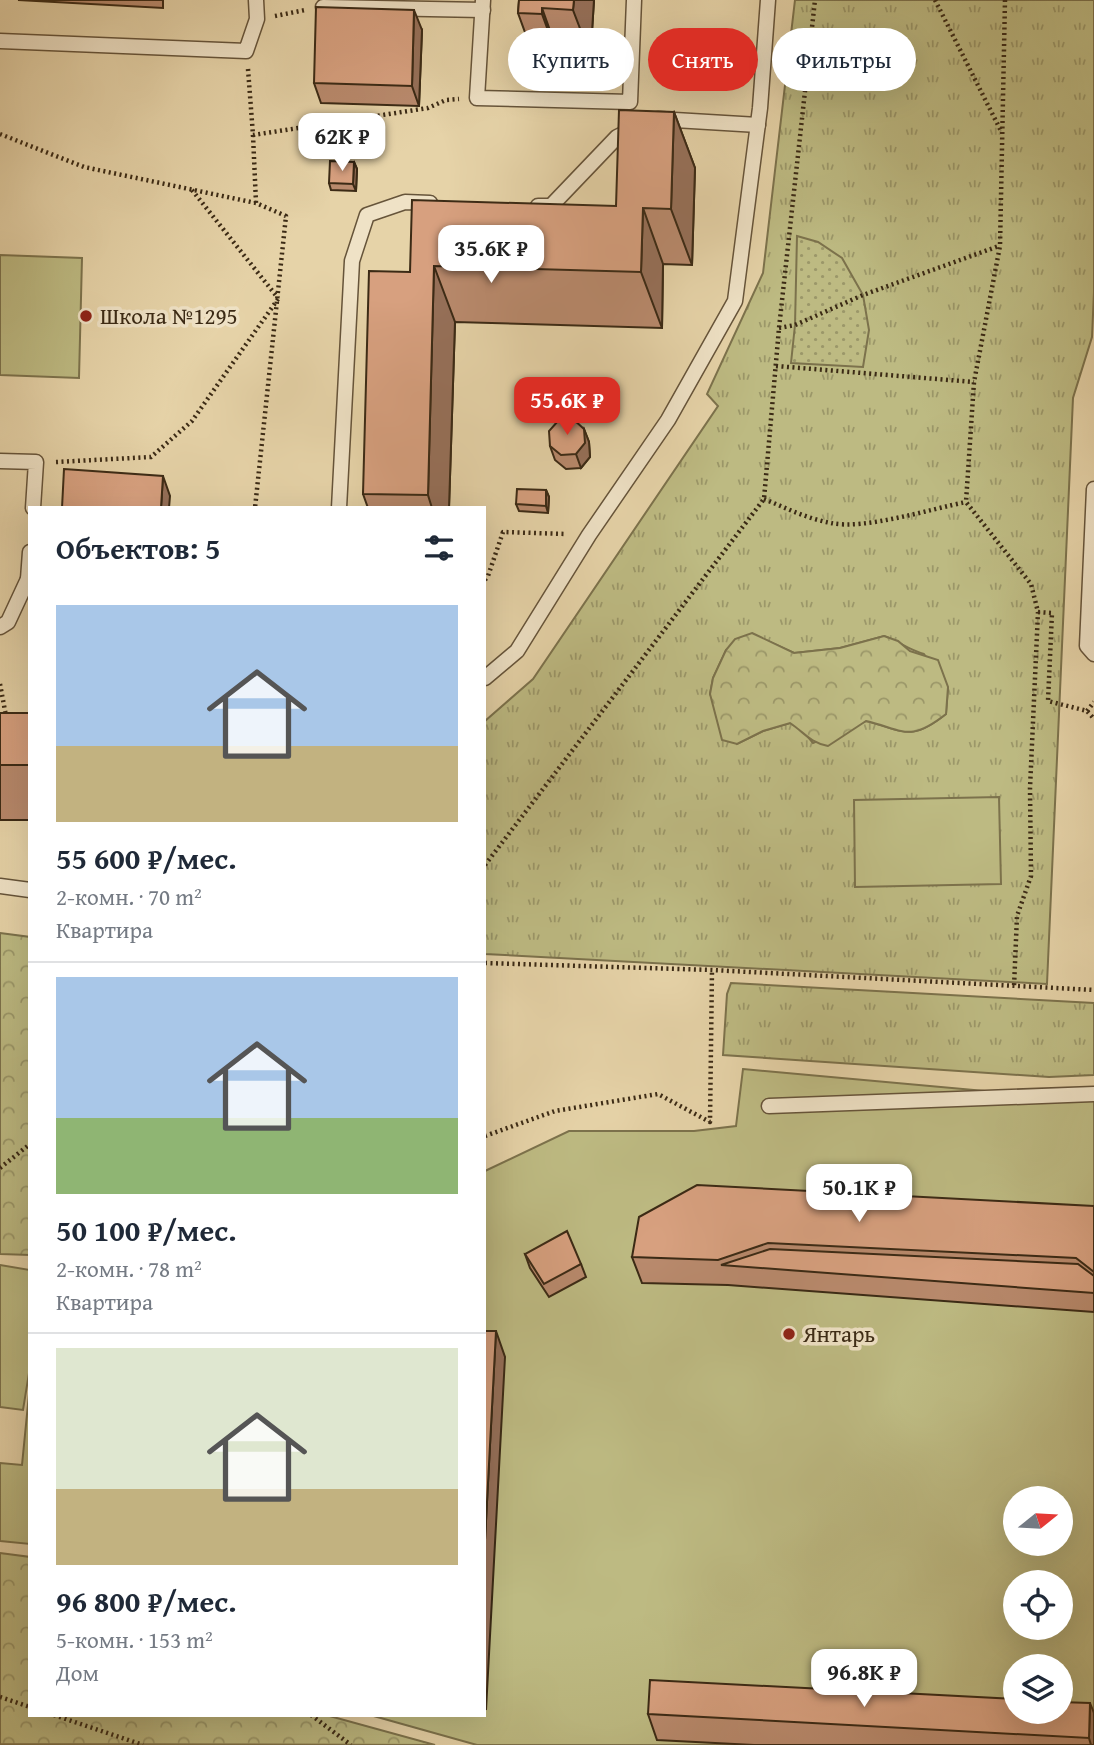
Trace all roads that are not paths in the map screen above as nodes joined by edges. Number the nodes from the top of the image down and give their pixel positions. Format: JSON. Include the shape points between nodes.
{"nodes":[{"id":1,"x":256,"y":0,"type":"edge"},
{"id":2,"x":634,"y":0,"type":"edge"},
{"id":3,"x":768,"y":0,"type":"edge"},
{"id":4,"x":483,"y":5,"type":"edge"},
{"id":5,"x":323,"y":7,"type":"edge"},
{"id":6,"x":0,"y":40,"type":"edge"},
{"id":7,"x":758,"y":125,"type":"junction"},
{"id":8,"x":445,"y":204,"type":"edge"},
{"id":9,"x":524,"y":206,"type":"edge"},
{"id":10,"x":0,"y":461,"type":"edge"},
{"id":11,"x":1094,"y":489,"type":"edge"},
{"id":12,"x":33,"y":506,"type":"edge"},
{"id":13,"x":339,"y":506,"type":"edge"},
{"id":14,"x":28,"y":581,"type":"edge"},
{"id":15,"x":0,"y":627,"type":"edge"},
{"id":16,"x":1094,"y":654,"type":"edge"},
{"id":17,"x":486,"y":677,"type":"edge"},
{"id":18,"x":0,"y":886,"type":"edge"},
{"id":19,"x":28,"y":890,"type":"edge"},
{"id":20,"x":1094,"y":1094,"type":"edge"},
{"id":21,"x":769,"y":1106,"type":"dead end"}],
"edges":[{"from":1,"to":6,"type":"lane","via":[[257,19],[246,51]]},
{"from":2,"to":4,"type":"lane","via":[[630,103],[477,98]]},
{"from":3,"to":7,"type":"lane"},
{"from":4,"to":5,"type":"lane"},
{"from":7,"to":9,"type":"lane","via":[[656,119],[617,137],[551,206]]},
{"from":7,"to":17,"type":"lane","via":[[735,301],[668,420],[517,651]]},
{"from":8,"to":13,"type":"lane","via":[[405,202],[367,215],[352,261]]},
{"from":10,"to":12,"type":"lane","via":[[36,463]]},
{"from":11,"to":16,"type":"lane","via":[[1087,646]]},
{"from":14,"to":15,"type":"lane","via":[[8,622]]},
{"from":18,"to":19,"type":"lane"},
{"from":20,"to":21,"type":"lane"}]}
